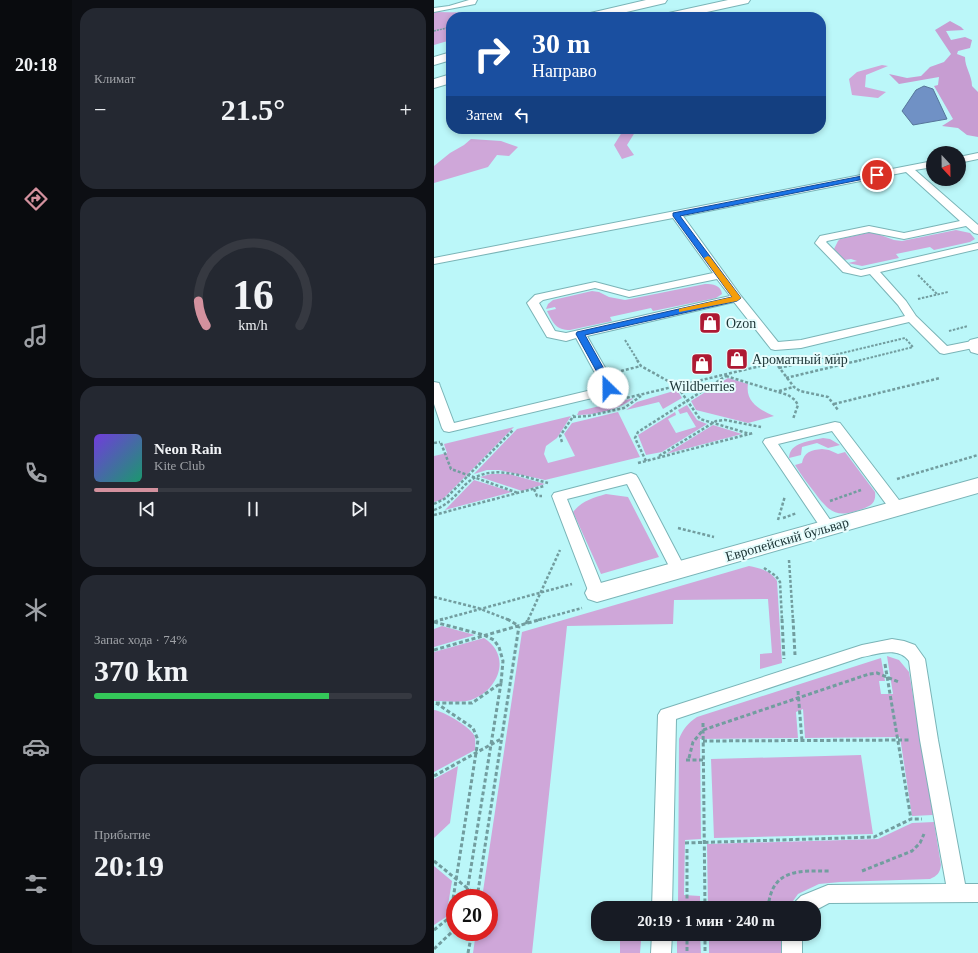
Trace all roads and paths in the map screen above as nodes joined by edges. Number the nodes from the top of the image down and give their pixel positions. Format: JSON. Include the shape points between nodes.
{"nodes":[{"id":1,"x":473,"y":0,"type":"edge"},
{"id":2,"x":661,"y":0,"type":"edge"},
{"id":3,"x":744,"y":0,"type":"edge"},
{"id":4,"x":434,"y":10,"type":"edge"},
{"id":5,"x":611,"y":12,"type":"edge"},
{"id":6,"x":690,"y":12,"type":"edge"},
{"id":7,"x":446,"y":28,"type":"edge"},
{"id":8,"x":434,"y":31,"type":"edge"},
{"id":9,"x":446,"y":57,"type":"edge"},
{"id":10,"x":434,"y":61,"type":"edge"},
{"id":11,"x":446,"y":80,"type":"edge"},
{"id":12,"x":434,"y":84,"type":"edge"},
{"id":13,"x":978,"y":156,"type":"edge"},
{"id":14,"x":966,"y":159,"type":"edge"},
{"id":15,"x":926,"y":165,"type":"edge"},
{"id":16,"x":908,"y":169,"type":"junction"},
{"id":17,"x":676,"y":214,"type":"junction"},
{"id":18,"x":968,"y":222,"type":"junction"},
{"id":19,"x":978,"y":231,"type":"edge"},
{"id":20,"x":978,"y":246,"type":"edge"},
{"id":21,"x":434,"y":261,"type":"edge"},
{"id":22,"x":905,"y":263,"type":"junction"},
{"id":23,"x":872,"y":270,"type":"junction"},
{"id":24,"x":720,"y":275,"type":"junction"},
{"id":25,"x":948,"y":292,"type":"dead end"},
{"id":26,"x":937,"y":294,"type":"junction"},
{"id":27,"x":737,"y":298,"type":"junction"},
{"id":28,"x":902,"y":302,"type":"junction"},
{"id":29,"x":912,"y":318,"type":"junction"},
{"id":30,"x":616,"y":326,"type":"junction"},
{"id":31,"x":971,"y":326,"type":"dead end"},
{"id":32,"x":944,"y":332,"type":"dead end"},
{"id":33,"x":580,"y":334,"type":"junction"},
{"id":34,"x":978,"y":345,"type":"edge"},
{"id":35,"x":775,"y":346,"type":"junction"},
{"id":36,"x":779,"y":368,"type":"junction"},
{"id":37,"x":786,"y":378,"type":"junction"},
{"id":38,"x":940,"y":378,"type":"dead end"},
{"id":39,"x":434,"y":386,"type":"edge"},
{"id":40,"x":794,"y":387,"type":"junction"},
{"id":41,"x":778,"y":391,"type":"junction"},
{"id":42,"x":644,"y":394,"type":"dead end"},
{"id":43,"x":687,"y":401,"type":"junction"},
{"id":44,"x":834,"y":404,"type":"junction"},
{"id":45,"x":575,"y":413,"type":"dead end"},
{"id":46,"x":573,"y":417,"type":"junction"},
{"id":47,"x":790,"y":421,"type":"dead end"},
{"id":48,"x":711,"y":423,"type":"junction"},
{"id":49,"x":835,"y":426,"type":"junction"},
{"id":50,"x":762,"y":428,"type":"dead end"},
{"id":51,"x":514,"y":429,"type":"dead end"},
{"id":52,"x":750,"y":434,"type":"dead end"},
{"id":53,"x":441,"y":442,"type":"dead end"},
{"id":54,"x":562,"y":442,"type":"dead end"},
{"id":55,"x":978,"y":455,"type":"edge"},
{"id":56,"x":655,"y":458,"type":"dead end"},
{"id":57,"x":646,"y":461,"type":"dead end"},
{"id":58,"x":792,"y":474,"type":"junction"},
{"id":59,"x":468,"y":476,"type":"junction"},
{"id":60,"x":474,"y":477,"type":"junction"},
{"id":61,"x":553,"y":484,"type":"dead end"},
{"id":62,"x":879,"y":484,"type":"junction"},
{"id":63,"x":978,"y":485,"type":"edge"},
{"id":64,"x":519,"y":493,"type":"dead end"},
{"id":65,"x":434,"y":504,"type":"edge"},
{"id":66,"x":813,"y":507,"type":"junction"},
{"id":67,"x":897,"y":508,"type":"junction"},
{"id":68,"x":434,"y":510,"type":"edge"},
{"id":69,"x":828,"y":527,"type":"junction"},
{"id":70,"x":570,"y":528,"type":"junction"},
{"id":71,"x":781,"y":535,"type":"junction"},
{"id":72,"x":761,"y":567,"type":"dead end"},
{"id":73,"x":678,"y":570,"type":"junction"},
{"id":74,"x":790,"y":572,"type":"dead end"},
{"id":75,"x":594,"y":586,"type":"junction"},
{"id":76,"x":540,"y":593,"type":"junction"},
{"id":77,"x":434,"y":597,"type":"edge"},
{"id":78,"x":483,"y":609,"type":"junction"},
{"id":79,"x":434,"y":622,"type":"edge"},
{"id":80,"x":526,"y":624,"type":"dead end"},
{"id":81,"x":519,"y":626,"type":"junction"},
{"id":82,"x":484,"y":635,"type":"junction"},
{"id":83,"x":883,"y":646,"type":"junction"},
{"id":84,"x":434,"y":650,"type":"edge"},
{"id":85,"x":785,"y":677,"type":"junction"},
{"id":86,"x":888,"y":677,"type":"junction"},
{"id":87,"x":501,"y":683,"type":"junction"},
{"id":88,"x":901,"y":684,"type":"dead end"},
{"id":89,"x":435,"y":703,"type":"edge"},
{"id":90,"x":702,"y":704,"type":"junction"},
{"id":91,"x":779,"y":704,"type":"junction"},
{"id":92,"x":703,"y":730,"type":"junction"},
{"id":93,"x":909,"y":733,"type":"dead end"},
{"id":94,"x":502,"y":738,"type":"junction"},
{"id":95,"x":910,"y":740,"type":"junction"},
{"id":96,"x":929,"y":740,"type":"junction"},
{"id":97,"x":703,"y":741,"type":"junction"},
{"id":98,"x":898,"y":741,"type":"junction"},
{"id":99,"x":491,"y":744,"type":"junction"},
{"id":100,"x":477,"y":752,"type":"junction"},
{"id":101,"x":688,"y":768,"type":"dead end"},
{"id":102,"x":434,"y":776,"type":"edge"},
{"id":103,"x":923,"y":811,"type":"dead end"},
{"id":104,"x":910,"y":819,"type":"junction"},
{"id":105,"x":924,"y":819,"type":"junction"},
{"id":106,"x":924,"y":825,"type":"dead end"},
{"id":107,"x":924,"y":832,"type":"dead end"},
{"id":108,"x":688,"y":835,"type":"dead end"},
{"id":109,"x":704,"y":842,"type":"junction"},
{"id":110,"x":688,"y":843,"type":"junction"},
{"id":111,"x":664,"y":844,"type":"junction"},
{"id":112,"x":434,"y":861,"type":"edge"},
{"id":113,"x":835,"y":871,"type":"dead end"},
{"id":114,"x":857,"y":871,"type":"dead end"},
{"id":115,"x":457,"y":880,"type":"junction"},
{"id":116,"x":467,"y":888,"type":"joint"},
{"id":117,"x":478,"y":889,"type":"edge"},
{"id":118,"x":957,"y":893,"type":"junction"},
{"id":119,"x":978,"y":893,"type":"edge"},
{"id":120,"x":662,"y":901,"type":"edge"},
{"id":121,"x":687,"y":901,"type":"edge"},
{"id":122,"x":705,"y":901,"type":"edge"},
{"id":123,"x":768,"y":901,"type":"edge"},
{"id":124,"x":812,"y":901,"type":"edge"},
{"id":125,"x":434,"y":930,"type":"edge"},
{"id":126,"x":446,"y":938,"type":"edge"},
{"id":127,"x":470,"y":941,"type":"edge"},
{"id":128,"x":662,"y":941,"type":"edge"},
{"id":129,"x":687,"y":941,"type":"edge"},
{"id":130,"x":705,"y":941,"type":"edge"},
{"id":131,"x":792,"y":941,"type":"edge"},
{"id":132,"x":434,"y":949,"type":"edge"},
{"id":133,"x":468,"y":953,"type":"edge"},
{"id":134,"x":661,"y":953,"type":"edge"},
{"id":135,"x":687,"y":953,"type":"edge"},
{"id":136,"x":705,"y":953,"type":"edge"},
{"id":137,"x":792,"y":953,"type":"edge"}],
"edges":[{"from":1,"to":4,"type":"lane"},
{"from":2,"to":5,"type":"main road"},
{"from":3,"to":6,"type":"main road"},
{"from":7,"to":8,"type":"path"},
{"from":9,"to":10,"type":"main road"},
{"from":11,"to":12,"type":"main road"},
{"from":13,"to":14,"type":"lane"},
{"from":15,"to":16,"type":"lane"},
{"from":16,"to":17,"type":"lane"},
{"from":16,"to":18,"type":"lane"},
{"from":17,"to":21,"type":"lane"},
{"from":17,"to":24,"type":"lane"},
{"from":18,"to":19,"type":"lane"},
{"from":18,"to":23,"type":"lane","via":[[904,236],[891,235],[874,228],[821,240],[820,243],[847,270],[861,273]]},
{"from":20,"to":22,"type":"lane"},
{"from":22,"to":23,"type":"lane"},
{"from":22,"to":26,"type":"path"},
{"from":23,"to":28,"type":"lane"},
{"from":24,"to":27,"type":"lane"},
{"from":24,"to":33,"type":"lane","via":[[629,294],[615,292],[600,285],[539,297],[535,300],[533,303],[551,334],[566,337]]},
{"from":25,"to":26,"type":"path"},
{"from":26,"to":28,"type":"path"},
{"from":27,"to":30,"type":"lane"},
{"from":27,"to":35,"type":"lane"},
{"from":28,"to":29,"type":"lane"},
{"from":29,"to":34,"type":"lane","via":[[944,350]]},
{"from":29,"to":35,"type":"lane","via":[[802,344]]},
{"from":30,"to":33,"type":"lane"},
{"from":30,"to":43,"type":"path","via":[[641,366],[678,386]]},
{"from":31,"to":32,"type":"path"},
{"from":33,"to":39,"type":"lane","via":[[609,385],[604,391],[449,428]]},
{"from":35,"to":36,"type":"path","via":[[765,349]]},
{"from":36,"to":37,"type":"path"},
{"from":36,"to":37,"type":"path","via":[[905,338],[913,347]]},
{"from":37,"to":40,"type":"path"},
{"from":38,"to":44,"type":"path"},
{"from":40,"to":41,"type":"path"},
{"from":40,"to":44,"type":"path","via":[[800,391],[828,397]]},
{"from":41,"to":43,"type":"path","via":[[726,375]]},
{"from":41,"to":47,"type":"path","via":[[795,400],[798,405]]},
{"from":42,"to":46,"type":"path","via":[[624,408]]},
{"from":43,"to":48,"type":"path","via":[[697,417]]},
{"from":43,"to":57,"type":"path","via":[[636,435],[635,438]]},
{"from":44,"to":49,"type":"path","via":[[844,418]]},
{"from":45,"to":46,"type":"path"},
{"from":46,"to":54,"type":"path","via":[[560,436]]},
{"from":48,"to":50,"type":"path","via":[[725,420]]},
{"from":48,"to":52,"type":"path"},
{"from":48,"to":56,"type":"path"},
{"from":49,"to":58,"type":"lane","via":[[770,442]]},
{"from":49,"to":62,"type":"lane"},
{"from":51,"to":59,"type":"path"},
{"from":53,"to":59,"type":"path","via":[[451,469]]},
{"from":55,"to":62,"type":"path"},
{"from":58,"to":66,"type":"lane"},
{"from":58,"to":71,"type":"path"},
{"from":59,"to":60,"type":"path"},
{"from":59,"to":65,"type":"path","via":[[446,498]]},
{"from":60,"to":61,"type":"path","via":[[501,472]]},
{"from":60,"to":64,"type":"path"},
{"from":60,"to":68,"type":"path","via":[[448,505]]},
{"from":62,"to":66,"type":"path"},
{"from":62,"to":67,"type":"lane"},
{"from":63,"to":67,"type":"main road","name":"Европейский бульвар"},
{"from":66,"to":69,"type":"lane"},
{"from":66,"to":71,"type":"path"},
{"from":67,"to":69,"type":"main road","name":"Европейский бульвар"},
{"from":69,"to":71,"type":"main road","name":"Европейский бульвар"},
{"from":70,"to":73,"type":"lane","via":[[559,496],[630,478]]},
{"from":70,"to":75,"type":"lane"},
{"from":70,"to":76,"type":"path"},
{"from":71,"to":73,"type":"main road","name":"Европейский бульвар"},
{"from":71,"to":74,"type":"path"},
{"from":72,"to":85,"type":"path","via":[[776,576],[780,582]]},
{"from":73,"to":75,"type":"main road","name":"Европейский бульвар"},
{"from":75,"to":76,"type":"path"},
{"from":76,"to":78,"type":"path"},
{"from":76,"to":80,"type":"path"},
{"from":77,"to":78,"type":"path"},
{"from":78,"to":79,"type":"path"},
{"from":78,"to":81,"type":"path"},
{"from":79,"to":82,"type":"path"},
{"from":81,"to":82,"type":"path"},
{"from":81,"to":94,"type":"path"},
{"from":82,"to":84,"type":"path"},
{"from":82,"to":87,"type":"path","via":[[494,640],[502,654],[504,662]]},
{"from":83,"to":85,"type":"lane"},
{"from":83,"to":86,"type":"path"},
{"from":83,"to":96,"type":"lane","via":[[899,646],[909,650],[917,659]]},
{"from":85,"to":90,"type":"lane"},
{"from":85,"to":91,"type":"path","via":[[785,689]]},
{"from":86,"to":88,"type":"path"},
{"from":86,"to":91,"type":"path","via":[[877,673],[869,674]]},
{"from":86,"to":98,"type":"path"},
{"from":87,"to":89,"type":"path","via":[[472,703]]},
{"from":87,"to":99,"type":"path"},
{"from":89,"to":100,"type":"path","via":[[474,728],[478,740]]},
{"from":90,"to":92,"type":"path"},
{"from":90,"to":111,"type":"lane","via":[[667,715]]},
{"from":91,"to":92,"type":"path"},
{"from":92,"to":97,"type":"path"},
{"from":92,"to":101,"type":"path","via":[[691,748]]},
{"from":93,"to":95,"type":"path"},
{"from":94,"to":99,"type":"path"},
{"from":94,"to":117,"type":"path"},
{"from":95,"to":96,"type":"path"},
{"from":95,"to":98,"type":"path"},
{"from":96,"to":118,"type":"lane"},
{"from":97,"to":98,"type":"path"},
{"from":97,"to":109,"type":"path"},
{"from":98,"to":104,"type":"path"},
{"from":99,"to":100,"type":"path"},
{"from":99,"to":116,"type":"path"},
{"from":100,"to":102,"type":"path"},
{"from":100,"to":115,"type":"path"},
{"from":103,"to":105,"type":"path"},
{"from":104,"to":105,"type":"path"},
{"from":104,"to":109,"type":"path","via":[[874,837]]},
{"from":105,"to":106,"type":"path"},
{"from":107,"to":114,"type":"path","via":[[920,843],[912,851],[865,871]]},
{"from":108,"to":110,"type":"path"},
{"from":109,"to":110,"type":"path"},
{"from":109,"to":122,"type":"path"},
{"from":110,"to":111,"type":"path"},
{"from":110,"to":121,"type":"path"},
{"from":111,"to":120,"type":"lane"},
{"from":112,"to":115,"type":"path"},
{"from":113,"to":123,"type":"path","via":[[798,871],[784,875],[772,887]]},
{"from":115,"to":116,"type":"path"},
{"from":115,"to":125,"type":"path","via":[[449,918]]},
{"from":118,"to":119,"type":"lane"},
{"from":118,"to":124,"type":"lane","via":[[828,894]]},
{"from":126,"to":132,"type":"path"},
{"from":127,"to":133,"type":"path"},
{"from":128,"to":134,"type":"lane"},
{"from":129,"to":135,"type":"path"},
{"from":130,"to":136,"type":"path"},
{"from":131,"to":137,"type":"lane"}]}
